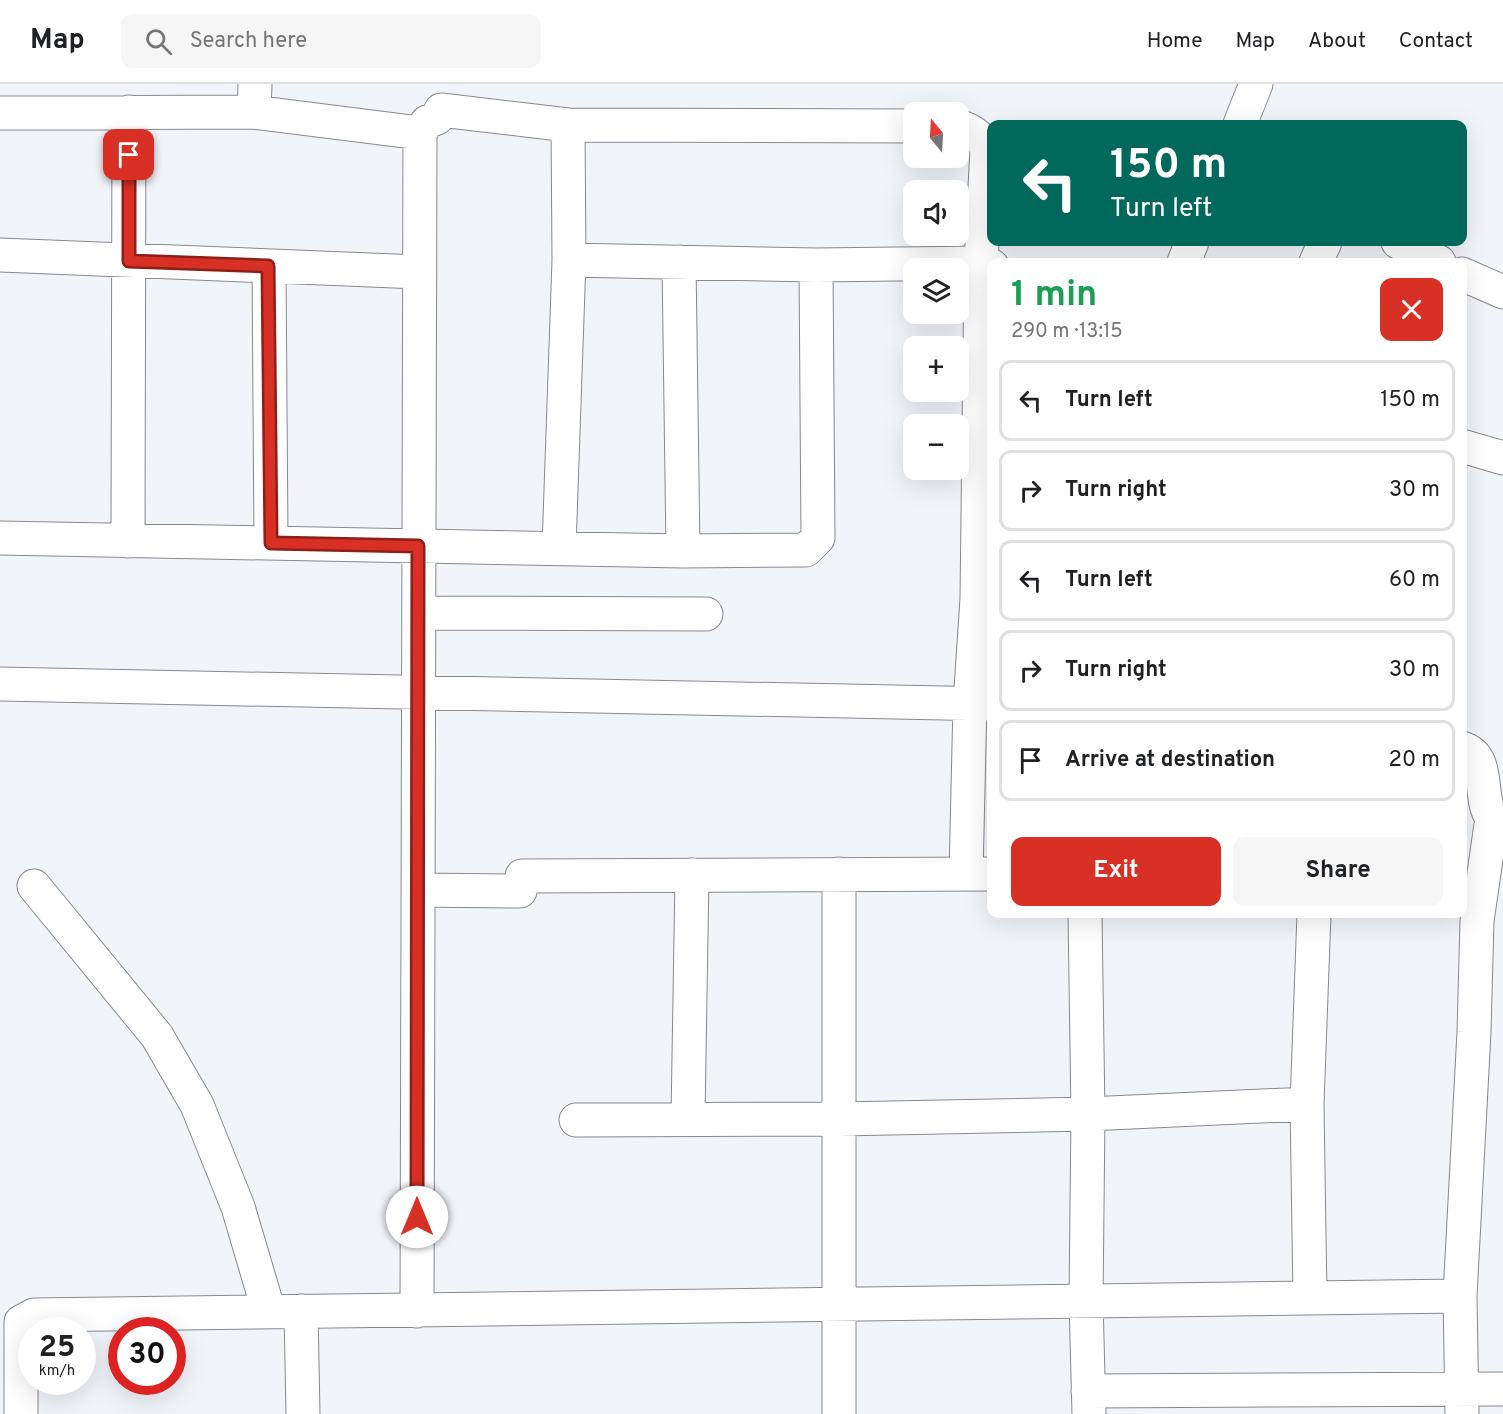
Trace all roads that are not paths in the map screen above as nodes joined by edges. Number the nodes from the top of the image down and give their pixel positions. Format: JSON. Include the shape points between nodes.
{"nodes":[{"id":1,"x":1256,"y":84,"type":"edge"},
{"id":2,"x":255,"y":98,"type":"edge"},
{"id":3,"x":437,"y":109,"type":"edge"},
{"id":4,"x":129,"y":112,"type":"junction"},
{"id":5,"x":0,"y":113,"type":"edge"},
{"id":6,"x":1242,"y":120,"type":"edge"},
{"id":7,"x":568,"y":125,"type":"junction"},
{"id":8,"x":903,"y":126,"type":"edge"},
{"id":9,"x":969,"y":131,"type":"edge"},
{"id":10,"x":1406,"y":246,"type":"edge"},
{"id":11,"x":0,"y":255,"type":"edge"},
{"id":12,"x":1431,"y":258,"type":"edge"},
{"id":13,"x":569,"y":260,"type":"junction"},
{"id":14,"x":129,"y":261,"type":"junction"},
{"id":15,"x":678,"y":262,"type":"junction"},
{"id":16,"x":986,"y":264,"type":"edge"},
{"id":17,"x":816,"y":265,"type":"junction"},
{"id":18,"x":268,"y":266,"type":"junction"},
{"id":19,"x":419,"y":272,"type":"junction"},
{"id":20,"x":1467,"y":276,"type":"edge"},
{"id":21,"x":1503,"y":292,"type":"edge"},
{"id":22,"x":985,"y":433,"type":"edge"},
{"id":23,"x":1467,"y":447,"type":"edge"},
{"id":24,"x":1503,"y":458,"type":"edge"},
{"id":25,"x":0,"y":538,"type":"edge"},
{"id":26,"x":128,"y":540,"type":"junction"},
{"id":27,"x":271,"y":543,"type":"junction"},
{"id":28,"x":418,"y":546,"type":"junction"},
{"id":29,"x":559,"y":548,"type":"junction"},
{"id":30,"x":683,"y":550,"type":"junction"},
{"id":31,"x":984,"y":599,"type":"edge"},
{"id":32,"x":419,"y":613,"type":"junction"},
{"id":33,"x":706,"y":614,"type":"dead end"},
{"id":34,"x":0,"y":684,"type":"edge"},
{"id":35,"x":418,"y":691,"type":"junction"},
{"id":36,"x":981,"y":704,"type":"edge"},
{"id":37,"x":1467,"y":750,"type":"edge"},
{"id":38,"x":1497,"y":823,"type":"edge"},
{"id":39,"x":839,"y":874,"type":"junction"},
{"id":40,"x":979,"y":874,"type":"edge"},
{"id":41,"x":692,"y":875,"type":"junction"},
{"id":42,"x":34,"y":886,"type":"dead end"},
{"id":43,"x":418,"y":890,"type":"junction"},
{"id":44,"x":1085,"y":918,"type":"edge"},
{"id":45,"x":1314,"y":918,"type":"edge"},
{"id":46,"x":1307,"y":1104,"type":"junction"},
{"id":47,"x":1088,"y":1114,"type":"junction"},
{"id":48,"x":688,"y":1118,"type":"junction"},
{"id":49,"x":839,"y":1119,"type":"junction"},
{"id":50,"x":576,"y":1120,"type":"dead end"},
{"id":51,"x":1460,"y":1296,"type":"junction"},
{"id":52,"x":1310,"y":1298,"type":"junction"},
{"id":53,"x":1086,"y":1301,"type":"junction"},
{"id":54,"x":839,"y":1304,"type":"junction"},
{"id":55,"x":417,"y":1311,"type":"junction"},
{"id":56,"x":285,"y":1312,"type":"junction"},
{"id":57,"x":1503,"y":1389,"type":"edge"},
{"id":58,"x":1089,"y":1402,"type":"edge"},
{"id":59,"x":1462,"y":1402,"type":"edge"},
{"id":60,"x":21,"y":1414,"type":"edge"},
{"id":61,"x":303,"y":1414,"type":"edge"},
{"id":62,"x":839,"y":1414,"type":"edge"}],
"edges":[{"from":1,"to":6,"type":"street"},
{"from":2,"to":3,"type":"street"},
{"from":2,"to":4,"type":"street"},
{"from":3,"to":7,"type":"street"},
{"from":3,"to":19,"type":"street"},
{"from":4,"to":5,"type":"street"},
{"from":4,"to":14,"type":"street"},
{"from":7,"to":8,"type":"street"},
{"from":7,"to":13,"type":"street"},
{"from":9,"to":16,"type":"street","via":[[984,140],[987,149]]},
{"from":10,"to":12,"type":"street"},
{"from":11,"to":14,"type":"street"},
{"from":13,"to":15,"type":"street"},
{"from":13,"to":29,"type":"street"},
{"from":14,"to":18,"type":"street"},
{"from":14,"to":26,"type":"street"},
{"from":15,"to":17,"type":"street"},
{"from":15,"to":30,"type":"street"},
{"from":16,"to":17,"type":"street"},
{"from":16,"to":22,"type":"street"},
{"from":17,"to":30,"type":"street","via":[[818,538],[806,550]]},
{"from":18,"to":19,"type":"street"},
{"from":18,"to":27,"type":"street"},
{"from":19,"to":28,"type":"street"},
{"from":20,"to":21,"type":"street"},
{"from":22,"to":31,"type":"street"},
{"from":23,"to":24,"type":"street"},
{"from":25,"to":26,"type":"street"},
{"from":26,"to":27,"type":"street"},
{"from":27,"to":28,"type":"street"},
{"from":28,"to":29,"type":"street"},
{"from":28,"to":32,"type":"street"},
{"from":29,"to":30,"type":"street"},
{"from":31,"to":36,"type":"street"},
{"from":32,"to":33,"type":"street"},
{"from":32,"to":35,"type":"street"},
{"from":34,"to":35,"type":"street"},
{"from":35,"to":36,"type":"street"},
{"from":35,"to":43,"type":"street"},
{"from":36,"to":40,"type":"street"},
{"from":37,"to":38,"type":"street","via":[[1480,763],[1485,798]]},
{"from":38,"to":51,"type":"street","via":[[1477,921]]},
{"from":39,"to":40,"type":"street"},
{"from":39,"to":41,"type":"street"},
{"from":39,"to":49,"type":"street"},
{"from":41,"to":43,"type":"street","via":[[522,876],[520,891]]},
{"from":41,"to":48,"type":"street"},
{"from":42,"to":56,"type":"street","via":[[157,1036],[197,1105]]},
{"from":43,"to":55,"type":"street"},
{"from":44,"to":47,"type":"street"},
{"from":45,"to":46,"type":"street"},
{"from":46,"to":47,"type":"street"},
{"from":46,"to":52,"type":"street"},
{"from":47,"to":49,"type":"street"},
{"from":47,"to":53,"type":"street"},
{"from":48,"to":49,"type":"street"},
{"from":48,"to":50,"type":"street"},
{"from":49,"to":54,"type":"street"},
{"from":51,"to":52,"type":"street"},
{"from":51,"to":59,"type":"street"},
{"from":52,"to":53,"type":"street"},
{"from":53,"to":54,"type":"street"},
{"from":53,"to":58,"type":"street"},
{"from":54,"to":55,"type":"street"},
{"from":54,"to":62,"type":"street"},
{"from":55,"to":56,"type":"street"},
{"from":56,"to":60,"type":"street","via":[[34,1315],[21,1322]]},
{"from":56,"to":61,"type":"street"},
{"from":57,"to":59,"type":"street"},
{"from":58,"to":59,"type":"street"}]}
